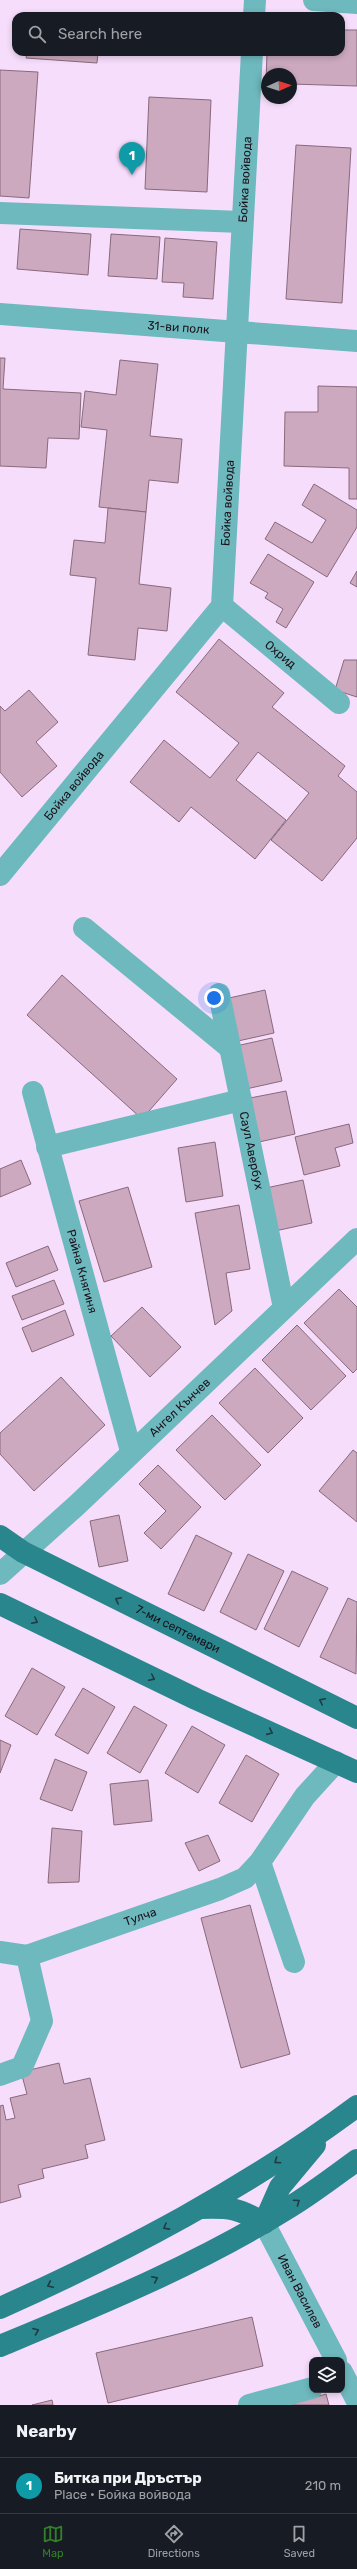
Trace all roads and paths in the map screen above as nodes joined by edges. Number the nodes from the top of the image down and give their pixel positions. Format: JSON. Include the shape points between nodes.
{"nodes":[{"id":1,"x":255,"y":0,"type":"edge"},
{"id":2,"x":314,"y":0,"type":"edge"},
{"id":3,"x":357,"y":3,"type":"edge"},
{"id":4,"x":254,"y":12,"type":"edge"},
{"id":5,"x":252,"y":56,"type":"edge"},
{"id":6,"x":0,"y":214,"type":"edge"},
{"id":7,"x":242,"y":222,"type":"junction"},
{"id":8,"x":0,"y":314,"type":"edge"},
{"id":9,"x":236,"y":333,"type":"junction"},
{"id":10,"x":357,"y":341,"type":"edge"},
{"id":11,"x":222,"y":606,"type":"junction"},
{"id":12,"x":339,"y":703,"type":"dead end"},
{"id":13,"x":4,"y":860,"type":"edge"},
{"id":14,"x":84,"y":928,"type":"dead end"},
{"id":15,"x":219,"y":994,"type":"dead end"},
{"id":16,"x":230,"y":1048,"type":"junction"},
{"id":17,"x":33,"y":1092,"type":"dead end"},
{"id":18,"x":241,"y":1100,"type":"junction"},
{"id":19,"x":47,"y":1147,"type":"junction"},
{"id":20,"x":357,"y":1239,"type":"edge"},
{"id":21,"x":284,"y":1308,"type":"junction"},
{"id":22,"x":131,"y":1451,"type":"junction"},
{"id":23,"x":0,"y":1536,"type":"edge"},
{"id":24,"x":23,"y":1552,"type":"junction"},
{"id":25,"x":0,"y":1574,"type":"edge"},
{"id":26,"x":0,"y":1604,"type":"edge"},
{"id":27,"x":357,"y":1718,"type":"edge"},
{"id":28,"x":336,"y":1762,"type":"junction"},
{"id":29,"x":357,"y":1772,"type":"edge"},
{"id":30,"x":260,"y":1862,"type":"junction"},
{"id":31,"x":0,"y":1952,"type":"edge"},
{"id":32,"x":27,"y":1956,"type":"junction"},
{"id":33,"x":294,"y":1962,"type":"dead end"},
{"id":34,"x":0,"y":2074,"type":"edge"},
{"id":35,"x":351,"y":2111,"type":"edge"},
{"id":36,"x":357,"y":2160,"type":"edge"},
{"id":37,"x":200,"y":2208,"type":"junction"},
{"id":38,"x":264,"y":2222,"type":"junction"},
{"id":39,"x":0,"y":2308,"type":"edge"},
{"id":40,"x":0,"y":2346,"type":"edge"},
{"id":41,"x":333,"y":2357,"type":"edge"},
{"id":42,"x":345,"y":2380,"type":"edge"},
{"id":43,"x":309,"y":2389,"type":"edge"},
{"id":44,"x":357,"y":2401,"type":"edge"},
{"id":45,"x":249,"y":2405,"type":"edge"}],
"edges":[{"from":1,"to":4,"type":"street"},
{"from":2,"to":3,"type":"street"},
{"from":5,"to":7,"type":"street","name":"Бойка войвода"},
{"from":6,"to":7,"type":"street"},
{"from":7,"to":9,"type":"street","name":"Бойка войвода"},
{"from":8,"to":9,"type":"street","name":"31-ви полк"},
{"from":9,"to":10,"type":"street","name":"31-ви полк"},
{"from":9,"to":11,"type":"street","name":"Бойка войвода"},
{"from":11,"to":12,"type":"street","name":"Охрид"},
{"from":11,"to":13,"type":"street","name":"Бойка войвода"},
{"from":14,"to":16,"type":"street"},
{"from":15,"to":16,"type":"street","name":"Саул Авербух"},
{"from":16,"to":18,"type":"street","name":"Саул Авербух"},
{"from":17,"to":19,"type":"street","name":"Райна Княгиня"},
{"from":18,"to":19,"type":"street"},
{"from":18,"to":21,"type":"street","name":"Саул Авербух"},
{"from":19,"to":22,"type":"street","name":"Райна Княгиня"},
{"from":20,"to":21,"type":"street","name":"Ангел Кънчев"},
{"from":21,"to":22,"type":"street","name":"Ангел Кънчев"},
{"from":22,"to":24,"type":"street","name":"Ангел Кънчев","via":[[77,1505]]},
{"from":23,"to":24,"type":"main road","name":"7-ми септември"},
{"from":24,"to":25,"type":"street","name":"Ангел Кънчев"},
{"from":27,"to":24,"type":"main road","name":"7-ми септември","one_way":true},
{"from":26,"to":28,"type":"main road","one_way":true,"via":[[196,1699]]},
{"from":28,"to":29,"type":"main road"},
{"from":28,"to":30,"type":"street","name":"Тулча","via":[[305,1796]]},
{"from":30,"to":32,"type":"street","name":"Тулча","via":[[245,1878],[220,1889]]},
{"from":30,"to":33,"type":"street"},
{"from":31,"to":32,"type":"street"},
{"from":32,"to":34,"type":"street","via":[[42,2021],[22,2067]]},
{"from":35,"to":37,"type":"main road","one_way":true,"via":[[267,2168]]},
{"from":35,"to":38,"type":"main road","via":[[308,2152],[280,2187]]},
{"from":38,"to":36,"type":"main road","one_way":true,"via":[[291,2207]]},
{"from":37,"to":38,"type":"main road","via":[[226,2207],[242,2210]]},
{"from":37,"to":39,"type":"main road","one_way":true,"via":[[123,2251]]},
{"from":40,"to":38,"type":"main road","one_way":true,"via":[[139,2287]]},
{"from":38,"to":41,"type":"street","name":"Иван Василев"},
{"from":42,"to":44,"type":"street","name":"Иван Василев"},
{"from":43,"to":45,"type":"street"}]}
